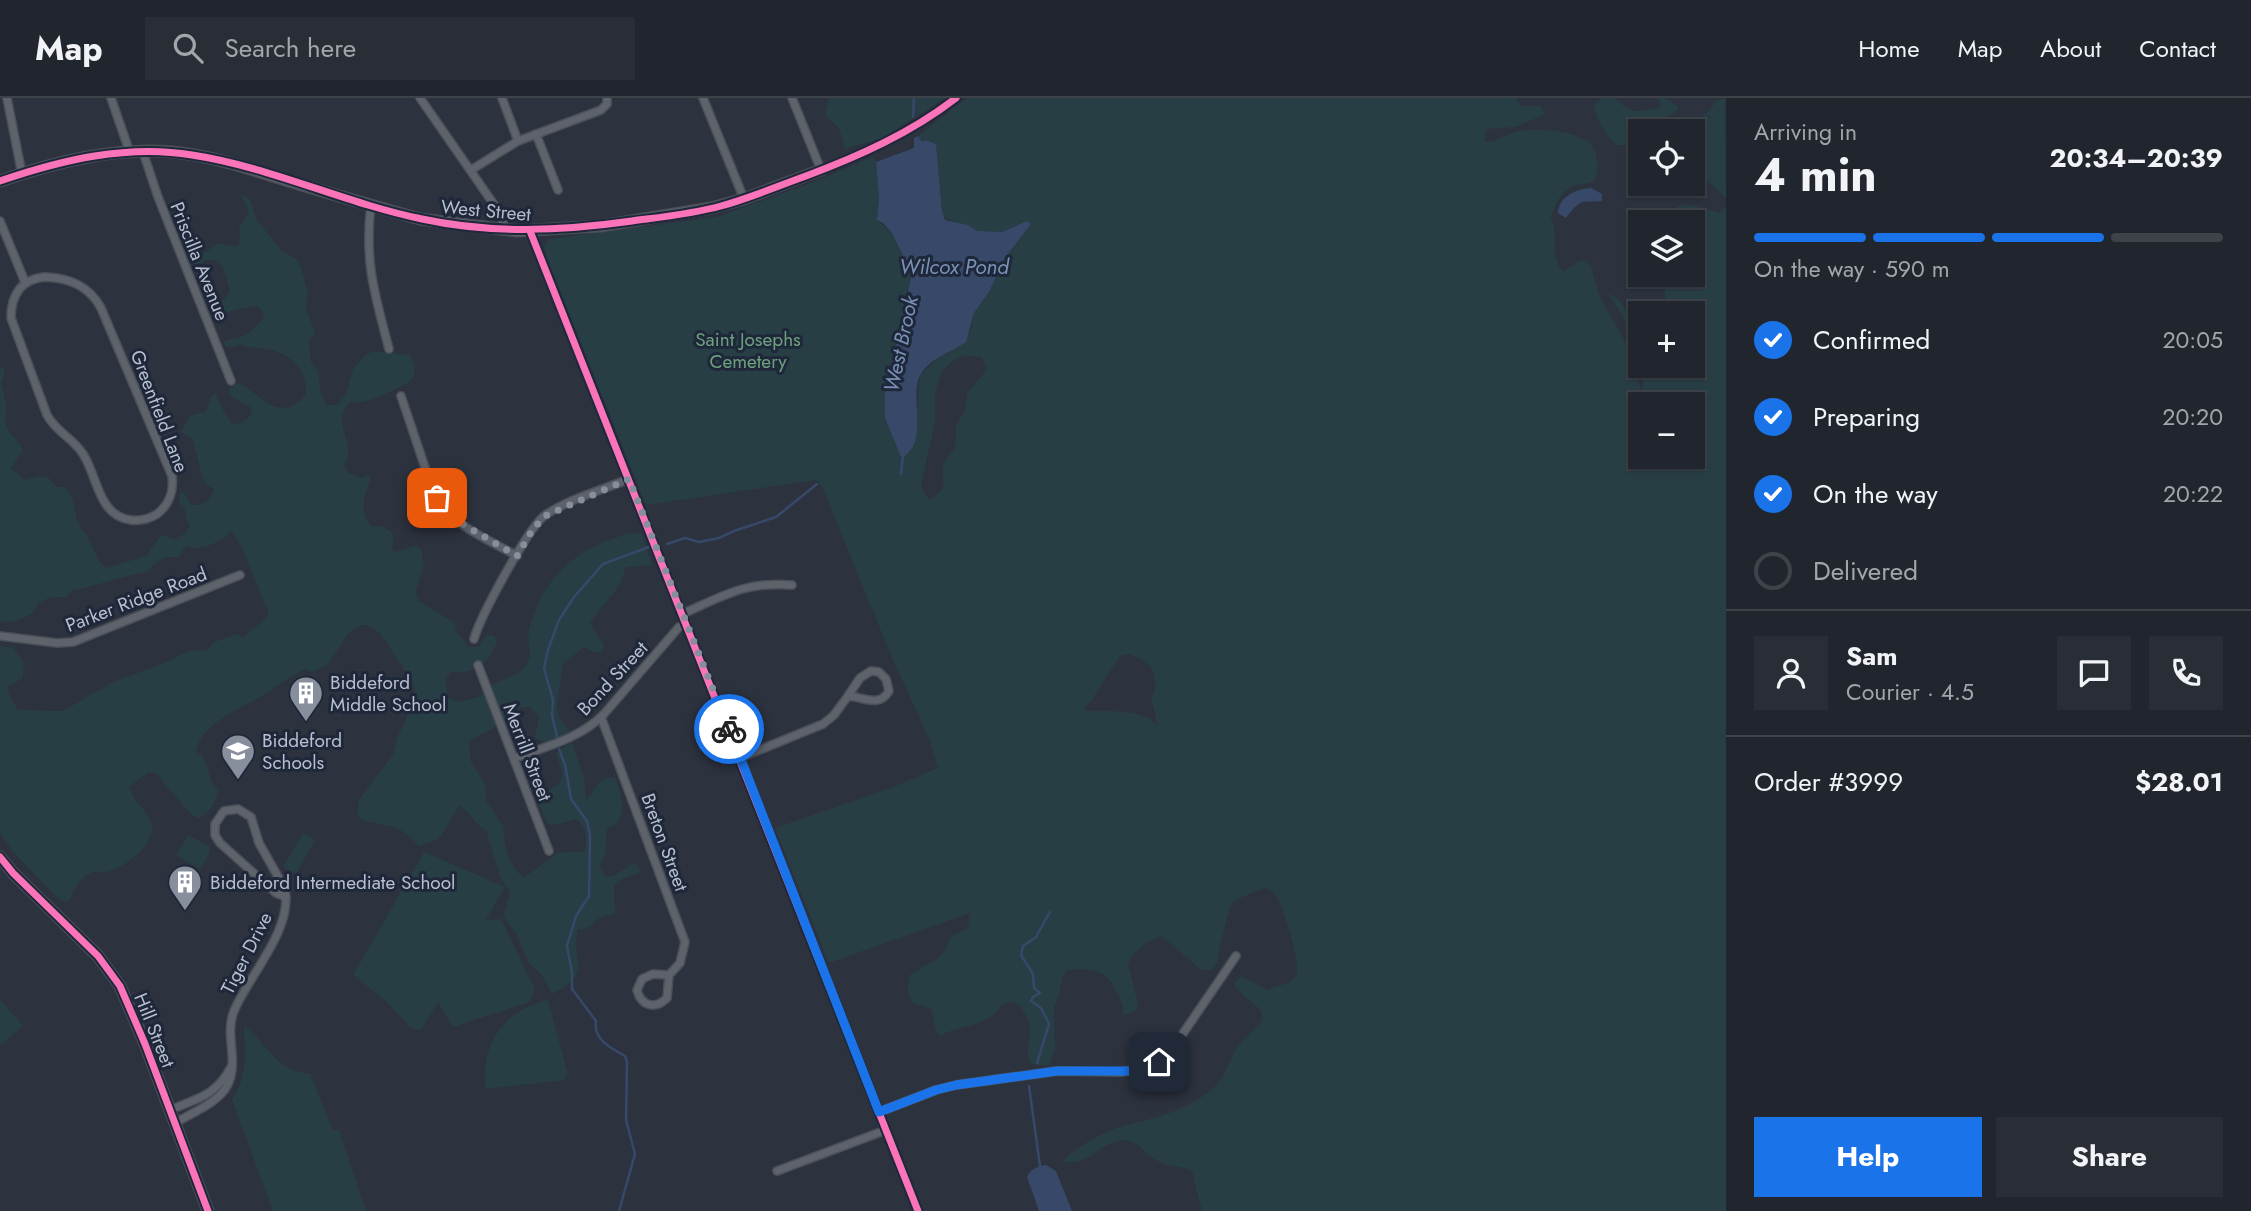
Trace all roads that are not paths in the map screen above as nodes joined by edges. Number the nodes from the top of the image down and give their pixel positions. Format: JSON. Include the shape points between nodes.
{"nodes":[{"id":1,"x":6,"y":98,"type":"edge"},
{"id":2,"x":111,"y":98,"type":"edge"},
{"id":3,"x":420,"y":98,"type":"edge"},
{"id":4,"x":502,"y":98,"type":"edge"},
{"id":5,"x":703,"y":98,"type":"edge"},
{"id":6,"x":792,"y":98,"type":"edge"},
{"id":7,"x":956,"y":98,"type":"edge"},
{"id":8,"x":607,"y":101,"type":"edge"},
{"id":9,"x":536,"y":134,"type":"junction"},
{"id":10,"x":518,"y":141,"type":"junction"},
{"id":11,"x":143,"y":152,"type":"junction"},
{"id":12,"x":130,"y":153,"type":"junction"},
{"id":13,"x":471,"y":170,"type":"junction"},
{"id":14,"x":821,"y":170,"type":"junction"},
{"id":15,"x":22,"y":174,"type":"junction"},
{"id":16,"x":0,"y":181,"type":"edge"},
{"id":17,"x":558,"y":190,"type":"dead end"},
{"id":18,"x":744,"y":199,"type":"junction"},
{"id":19,"x":371,"y":205,"type":"junction"},
{"id":20,"x":0,"y":221,"type":"edge"},
{"id":21,"x":504,"y":230,"type":"junction"},
{"id":22,"x":530,"y":231,"type":"junction"},
{"id":23,"x":25,"y":282,"type":"junction"},
{"id":24,"x":389,"y":349,"type":"dead end"},
{"id":25,"x":231,"y":381,"type":"dead end"},
{"id":26,"x":401,"y":396,"type":"dead end"},
{"id":27,"x":629,"y":479,"type":"junction"},
{"id":28,"x":517,"y":556,"type":"junction"},
{"id":29,"x":240,"y":575,"type":"dead end"},
{"id":30,"x":792,"y":585,"type":"dead end"},
{"id":31,"x":682,"y":614,"type":"junction"},
{"id":32,"x":687,"y":623,"type":"junction"},
{"id":33,"x":0,"y":636,"type":"edge"},
{"id":34,"x":474,"y":639,"type":"dead end"},
{"id":35,"x":478,"y":665,"type":"dead end"},
{"id":36,"x":848,"y":696,"type":"junction"},
{"id":37,"x":601,"y":717,"type":"junction"},
{"id":38,"x":514,"y":758,"type":"junction"},
{"id":39,"x":740,"y":758,"type":"junction"},
{"id":40,"x":549,"y":851,"type":"dead end"},
{"id":41,"x":0,"y":857,"type":"edge"},
{"id":42,"x":286,"y":897,"type":"junction"},
{"id":43,"x":1236,"y":956,"type":"dead end"},
{"id":44,"x":669,"y":975,"type":"junction"},
{"id":45,"x":232,"y":1063,"type":"junction"},
{"id":46,"x":170,"y":1110,"type":"junction"},
{"id":47,"x":879,"y":1112,"type":"junction"},
{"id":48,"x":175,"y":1123,"type":"junction"},
{"id":49,"x":886,"y":1130,"type":"junction"},
{"id":50,"x":777,"y":1171,"type":"dead end"},
{"id":51,"x":208,"y":1211,"type":"edge"},
{"id":52,"x":918,"y":1211,"type":"edge"}],
"edges":[{"from":1,"to":15,"type":"street"},
{"from":2,"to":12,"type":"street"},
{"from":3,"to":13,"type":"street"},
{"from":4,"to":10,"type":"street"},
{"from":5,"to":18,"type":"street"},
{"from":6,"to":14,"type":"street"},
{"from":7,"to":14,"type":"street","name":"West Street","via":[[896,137]]},
{"from":8,"to":9,"type":"street","via":[[598,112]]},
{"from":9,"to":10,"type":"street"},
{"from":9,"to":17,"type":"street"},
{"from":10,"to":13,"type":"street"},
{"from":11,"to":12,"type":"street","name":"West Street"},
{"from":11,"to":19,"type":"street","name":"West Street","via":[[225,161]]},
{"from":11,"to":25,"type":"street","name":"Priscilla Avenue"},
{"from":12,"to":15,"type":"street","name":"West Street","via":[[83,158]]},
{"from":13,"to":21,"type":"street","via":[[502,216]]},
{"from":14,"to":18,"type":"street","name":"West Street"},
{"from":15,"to":16,"type":"street","name":"West Street"},
{"from":18,"to":22,"type":"street","name":"West Street","via":[[669,216]]},
{"from":19,"to":21,"type":"street","name":"West Street","via":[[420,219]]},
{"from":19,"to":24,"type":"street","via":[[368,259]]},
{"from":20,"to":23,"type":"street"},
{"from":21,"to":22,"type":"street","name":"West Street"},
{"from":22,"to":27,"type":"street"},
{"from":23,"to":23,"type":"street","name":"Greenfield Lane","via":[[45,277],[73,282],[88,289],[101,308],[172,476],[169,499],[153,516],[130,520],[108,508],[82,452],[50,420],[12,323],[12,301]]},
{"from":26,"to":28,"type":"street","via":[[440,506],[459,523]]},
{"from":27,"to":28,"type":"street","via":[[545,516]]},
{"from":27,"to":31,"type":"street"},
{"from":28,"to":34,"type":"street"},
{"from":29,"to":33,"type":"street","name":"Parker Ridge Road","via":[[73,642]]},
{"from":30,"to":31,"type":"street","via":[[750,586]]},
{"from":31,"to":32,"type":"street"},
{"from":32,"to":37,"type":"street","name":"Bond Street"},
{"from":32,"to":39,"type":"street"},
{"from":35,"to":38,"type":"street","name":"Merrill Street"},
{"from":36,"to":36,"type":"street","via":[[880,701],[888,693],[888,682],[879,672],[868,672]]},
{"from":36,"to":39,"type":"street","via":[[823,724]]},
{"from":37,"to":38,"type":"street","name":"Bond Street","via":[[574,736]]},
{"from":37,"to":44,"type":"street","name":"Breton Street","via":[[685,942],[680,963]]},
{"from":38,"to":40,"type":"street","name":"Merrill Street"},
{"from":39,"to":47,"type":"street"},
{"from":41,"to":46,"type":"street","name":"Hill Street","via":[[108,969],[126,999]]},
{"from":42,"to":42,"type":"street","name":"Tiger Drive","via":[[251,817],[238,809],[224,811],[215,824],[218,839]]},
{"from":42,"to":45,"type":"street","name":"Tiger Drive","via":[[281,925],[233,1014]]},
{"from":43,"to":47,"type":"street","via":[[1171,1051],[1146,1069],[1057,1071],[967,1083]]},
{"from":44,"to":44,"type":"street","name":"Breton Street","via":[[642,979],[637,990],[642,1001],[653,1006],[664,1002]]},
{"from":45,"to":46,"type":"street","via":[[215,1089]]},
{"from":45,"to":48,"type":"street","name":"Tiger Drive","via":[[232,1076],[224,1091]]},
{"from":46,"to":48,"type":"street","name":"Hill Street"},
{"from":47,"to":49,"type":"street"},
{"from":48,"to":51,"type":"street","name":"Hill Street"},
{"from":49,"to":50,"type":"street"},
{"from":49,"to":52,"type":"street"}]}
